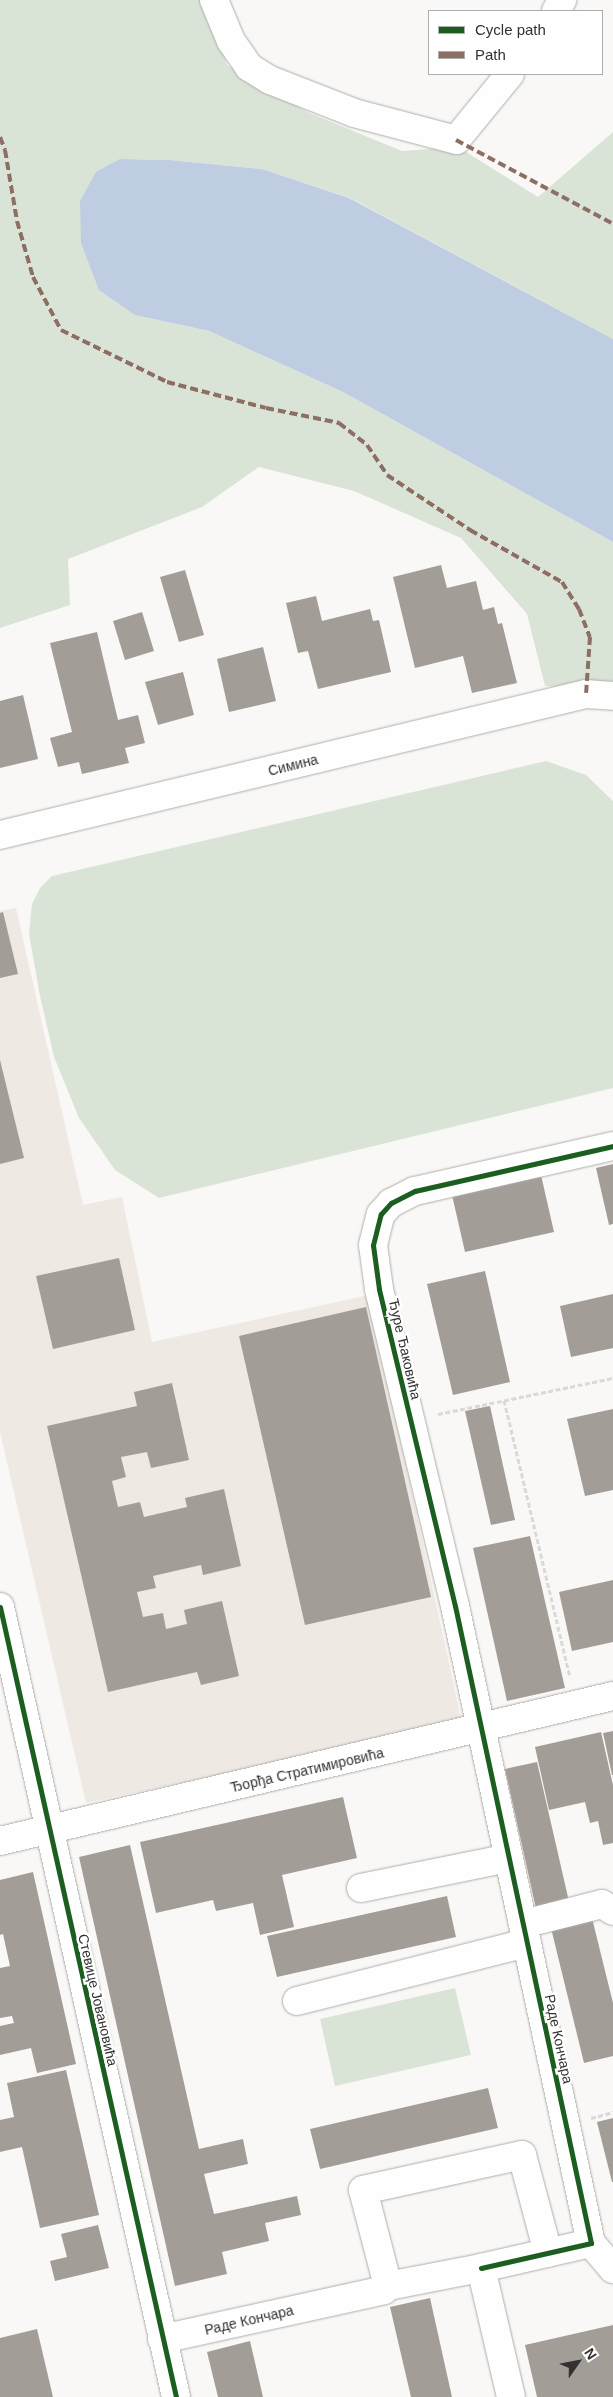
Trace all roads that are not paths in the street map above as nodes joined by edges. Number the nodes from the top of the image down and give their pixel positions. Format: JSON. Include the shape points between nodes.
{"nodes":[{"id":1,"x":214,"y":0,"type":"edge"},
{"id":2,"x":509,"y":75,"type":"edge"},
{"id":3,"x":613,"y":696,"type":"edge"},
{"id":4,"x":0,"y":835,"type":"edge"},
{"id":5,"x":613,"y":1146,"type":"edge"},
{"id":6,"x":0,"y":1607,"type":"edge"},
{"id":7,"x":613,"y":1696,"type":"edge"},
{"id":8,"x":481,"y":1729,"type":"junction"},
{"id":9,"x":49,"y":1829,"type":"junction"},
{"id":10,"x":0,"y":1841,"type":"edge"},
{"id":11,"x":508,"y":1858,"type":"junction"},
{"id":12,"x":361,"y":1888,"type":"dead end"},
{"id":13,"x":613,"y":1911,"type":"edge"},
{"id":14,"x":525,"y":1934,"type":"junction"},
{"id":15,"x":297,"y":2001,"type":"dead end"},
{"id":16,"x":592,"y":2243,"type":"junction"},
{"id":17,"x":548,"y":2253,"type":"junction"},
{"id":18,"x":481,"y":2268,"type":"junction"},
{"id":19,"x":613,"y":2269,"type":"edge"},
{"id":20,"x":388,"y":2286,"type":"junction"},
{"id":21,"x":162,"y":2339,"type":"junction"},
{"id":22,"x":176,"y":2397,"type":"edge"},
{"id":23,"x":511,"y":2397,"type":"edge"}],
"edges":[{"from":1,"to":2,"type":"street","via":[[231,41],[249,67],[270,80],[354,114],[456,140]]},
{"from":3,"to":4,"type":"street","name":"Симина","via":[[586,694]]},
{"from":5,"to":8,"type":"street","name":"Ђуре Ђаковића","via":[[414,1191],[391,1203],[381,1214],[373,1245],[373,1262]]},
{"from":6,"to":9,"type":"street","name":"Стевице Јовановића"},
{"from":7,"to":8,"type":"street","name":"Ђорђа Стратимировића"},
{"from":8,"to":9,"type":"street","name":"Ђорђа Стратимировића"},
{"from":8,"to":11,"type":"street","name":"Раде Кончара"},
{"from":9,"to":10,"type":"street","name":"Ђорђа Стратимировића"},
{"from":9,"to":21,"type":"street","name":"Стевице Јовановића"},
{"from":11,"to":12,"type":"street"},
{"from":11,"to":14,"type":"street","name":"Раде Кончара"},
{"from":13,"to":14,"type":"street","via":[[602,1904]]},
{"from":14,"to":15,"type":"street"},
{"from":14,"to":16,"type":"street","name":"Раде Кончара"},
{"from":16,"to":17,"type":"street","name":"Раде Кончара"},
{"from":16,"to":19,"type":"street","name":"Раде Кончара"},
{"from":17,"to":18,"type":"street","name":"Раде Кончара"},
{"from":17,"to":20,"type":"street","via":[[522,2155],[363,2190]]},
{"from":18,"to":20,"type":"street","name":"Раде Кончара"},
{"from":18,"to":23,"type":"street"},
{"from":20,"to":21,"type":"street","name":"Раде Кончара","via":[[384,2290]]},
{"from":21,"to":22,"type":"street","name":"Стевице Јовановића"}]}
